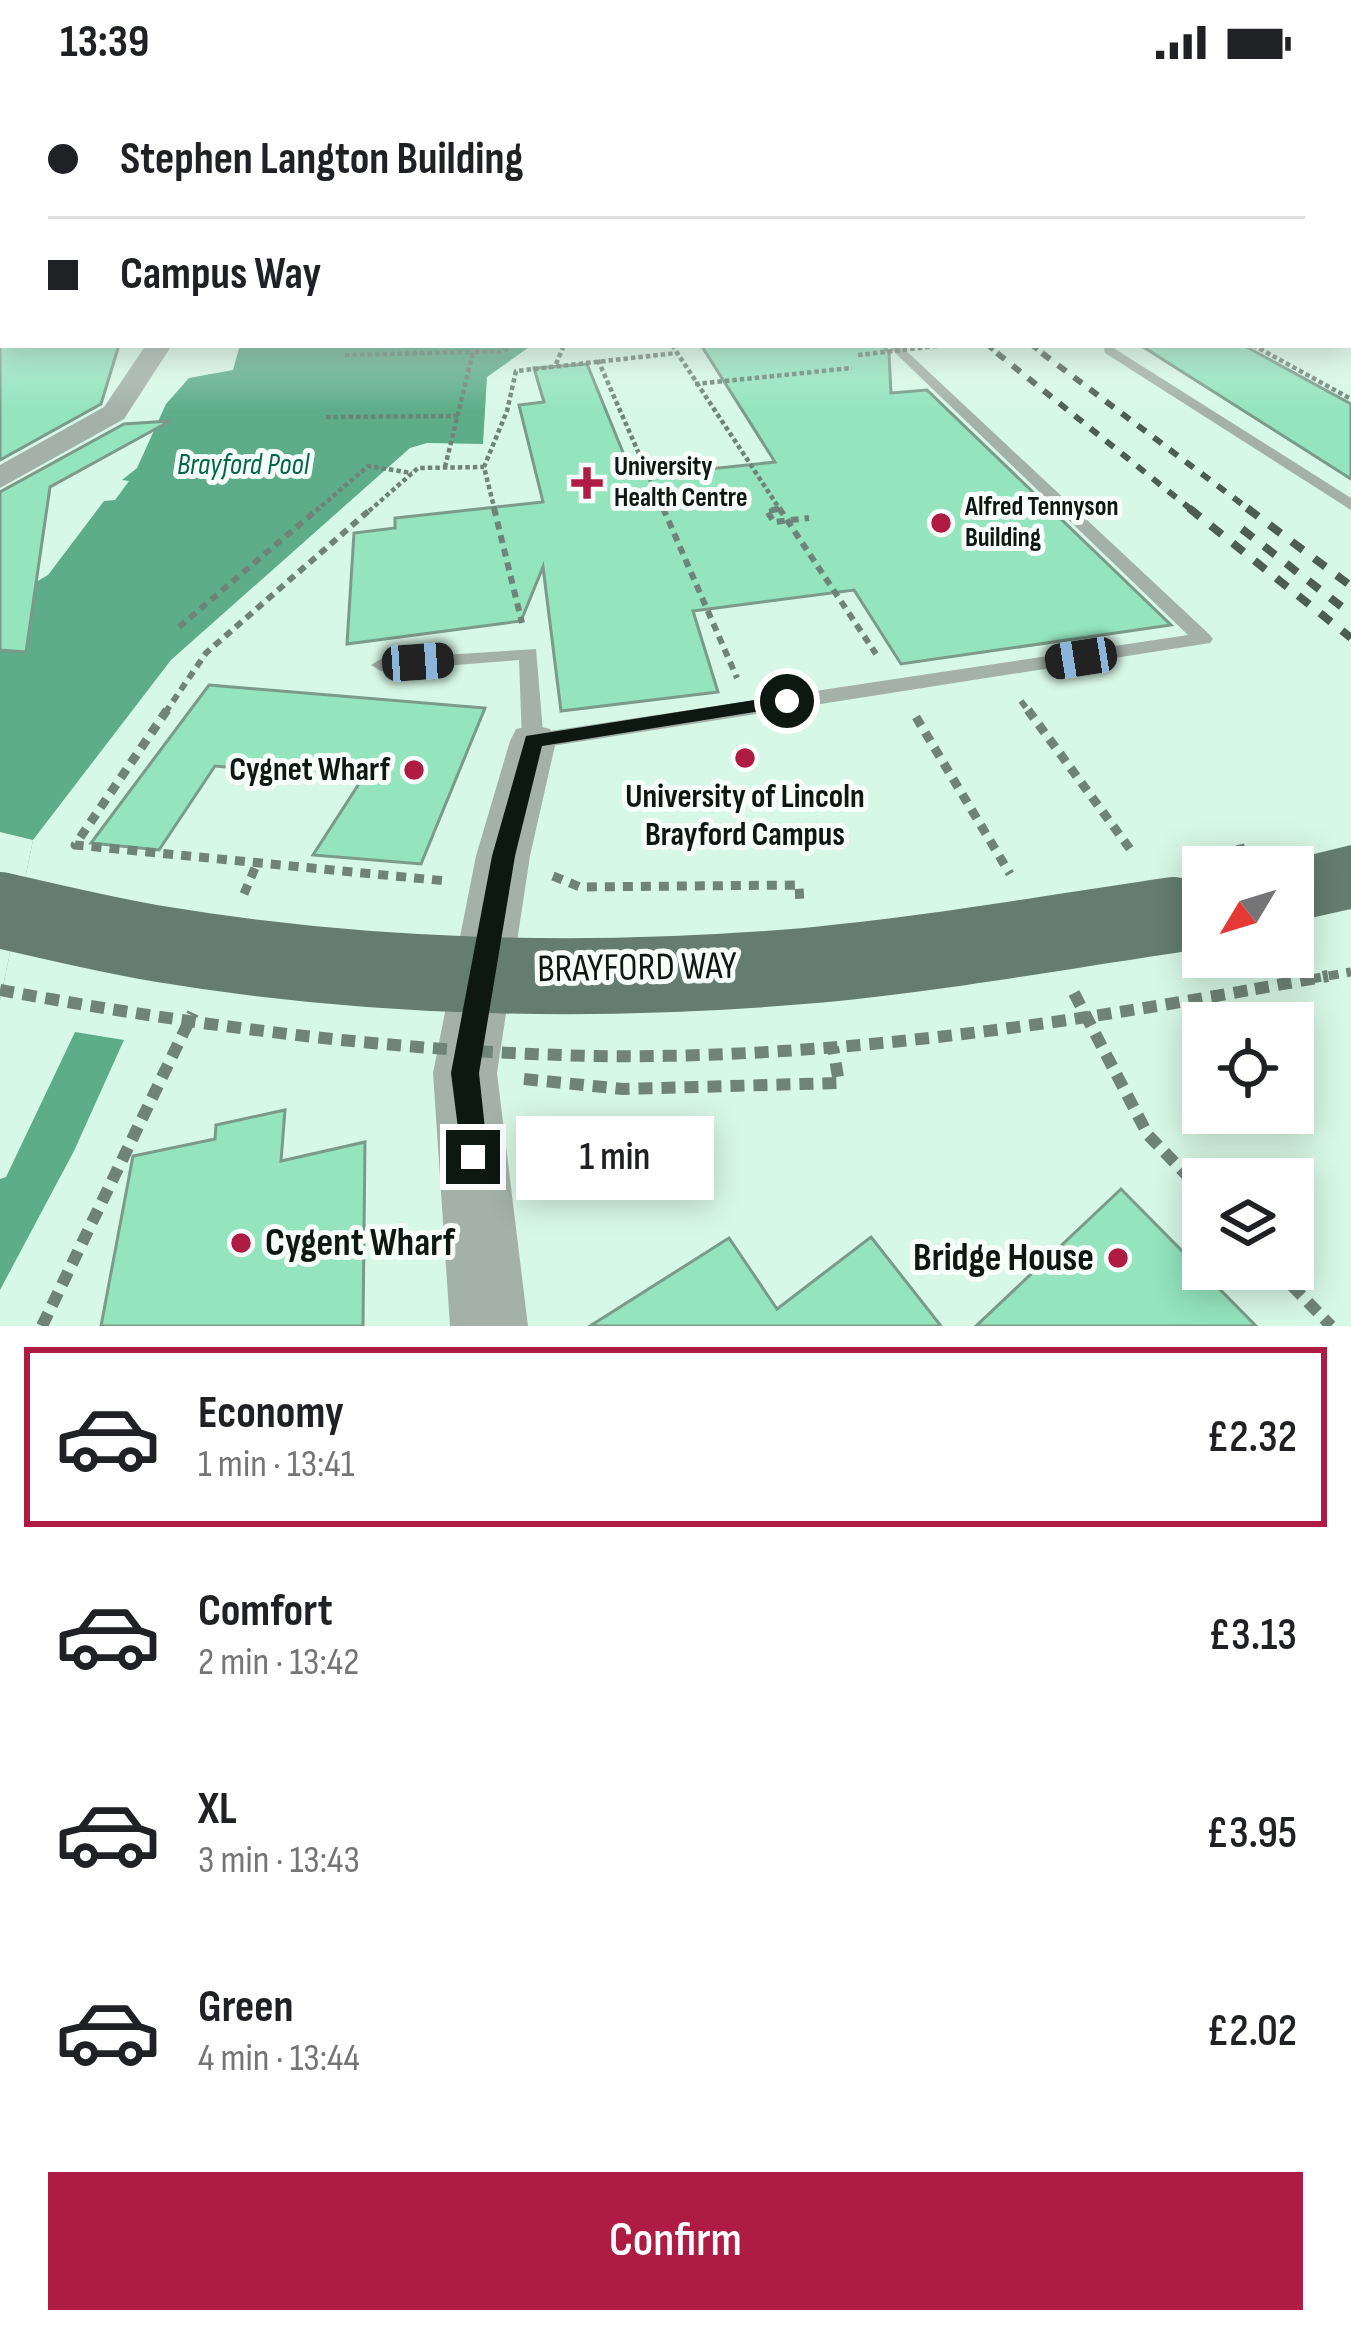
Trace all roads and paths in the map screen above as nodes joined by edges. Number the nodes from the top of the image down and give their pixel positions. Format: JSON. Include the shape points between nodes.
{"nodes":[{"id":1,"x":157,"y":348,"type":"edge"},
{"id":2,"x":508,"y":348,"type":"edge"},
{"id":3,"x":563,"y":348,"type":"edge"},
{"id":4,"x":896,"y":348,"type":"edge"},
{"id":5,"x":920,"y":348,"type":"edge"},
{"id":6,"x":1109,"y":348,"type":"edge"},
{"id":7,"x":1259,"y":348,"type":"edge"},
{"id":8,"x":674,"y":349,"type":"edge"},
{"id":9,"x":473,"y":352,"type":"junction"},
{"id":10,"x":345,"y":355,"type":"dead end"},
{"id":11,"x":858,"y":355,"type":"dead end"},
{"id":12,"x":598,"y":361,"type":"junction"},
{"id":13,"x":556,"y":364,"type":"junction"},
{"id":14,"x":852,"y":368,"type":"dead end"},
{"id":15,"x":695,"y":384,"type":"junction"},
{"id":16,"x":1351,"y":398,"type":"edge"},
{"id":17,"x":326,"y":417,"type":"dead end"},
{"id":18,"x":458,"y":418,"type":"junction"},
{"id":19,"x":484,"y":466,"type":"junction"},
{"id":20,"x":446,"y":467,"type":"junction"},
{"id":21,"x":412,"y":473,"type":"junction"},
{"id":22,"x":0,"y":478,"type":"edge"},
{"id":23,"x":1351,"y":505,"type":"edge"},
{"id":24,"x":779,"y":509,"type":"junction"},
{"id":25,"x":809,"y":518,"type":"dead end"},
{"id":26,"x":179,"y":627,"type":"dead end"},
{"id":27,"x":530,"y":653,"type":"junction"},
{"id":28,"x":381,"y":665,"type":"dead end"},
{"id":29,"x":896,"y":682,"type":"junction"},
{"id":30,"x":750,"y":707,"type":"junction"},
{"id":31,"x":1026,"y":708,"type":"dead end"},
{"id":32,"x":533,"y":741,"type":"junction"},
{"id":33,"x":257,"y":863,"type":"junction"},
{"id":34,"x":501,"y":871,"type":"junction"},
{"id":35,"x":1314,"y":871,"type":"edge"},
{"id":36,"x":1351,"y":877,"type":"edge"},
{"id":37,"x":1018,"y":888,"type":"dead end"},
{"id":38,"x":1176,"y":888,"type":"edge"},
{"id":39,"x":220,"y":889,"type":"dead end"},
{"id":40,"x":266,"y":895,"type":"dead end"},
{"id":41,"x":239,"y":907,"type":"dead end"},
{"id":42,"x":0,"y":910,"type":"edge"},
{"id":43,"x":780,"y":913,"type":"dead end"},
{"id":44,"x":1351,"y":972,"type":"edge"},
{"id":45,"x":1255,"y":989,"type":"dead end"},
{"id":46,"x":1072,"y":991,"type":"dead end"},
{"id":47,"x":201,"y":994,"type":"dead end"},
{"id":48,"x":833,"y":1047,"type":"dead end"},
{"id":49,"x":465,"y":1073,"type":"junction"},
{"id":50,"x":1182,"y":1171,"type":"edge"},
{"id":51,"x":1296,"y":1290,"type":"edge"},
{"id":52,"x":42,"y":1326,"type":"edge"},
{"id":53,"x":489,"y":1326,"type":"edge"},
{"id":54,"x":1331,"y":1326,"type":"edge"}],
"edges":[{"from":1,"to":22,"type":"street","via":[[114,413]]},
{"from":2,"to":9,"type":"path"},
{"from":3,"to":13,"type":"path"},
{"from":4,"to":29,"type":"lane","via":[[1203,639]]},
{"from":5,"to":11,"type":"path","bridge":true},
{"from":6,"to":23,"type":"lane"},
{"from":7,"to":16,"type":"path"},
{"from":8,"to":12,"type":"path"},
{"from":8,"to":15,"type":"path"},
{"from":9,"to":10,"type":"path"},
{"from":9,"to":18,"type":"path"},
{"from":12,"to":13,"type":"path"},
{"from":12,"to":30,"type":"path"},
{"from":13,"to":19,"type":"path","via":[[516,371]]},
{"from":14,"to":15,"type":"path"},
{"from":15,"to":24,"type":"path"},
{"from":17,"to":18,"type":"path"},
{"from":18,"to":20,"type":"path"},
{"from":19,"to":20,"type":"path"},
{"from":19,"to":27,"type":"path"},
{"from":20,"to":21,"type":"path"},
{"from":21,"to":26,"type":"path","via":[[368,466]]},
{"from":21,"to":33,"type":"path","via":[[206,652],[75,845]]},
{"from":24,"to":25,"type":"path","via":[[767,511],[774,522]]},
{"from":24,"to":29,"type":"path"},
{"from":27,"to":28,"type":"lane"},
{"from":27,"to":32,"type":"lane"},
{"from":29,"to":30,"type":"lane"},
{"from":29,"to":37,"type":"path"},
{"from":30,"to":32,"type":"lane"},
{"from":31,"to":38,"type":"path"},
{"from":32,"to":34,"type":"street"},
{"from":33,"to":34,"type":"path"},
{"from":33,"to":41,"type":"path"},
{"from":34,"to":43,"type":"path","via":[[580,887],[799,885],[806,912]]},
{"from":34,"to":49,"type":"street"},
{"from":35,"to":36,"type":"main road"},
{"from":38,"to":42,"type":"main road","name":"BRAYFORD WAY","bridge":true,"via":[[883,958],[668,973],[304,960],[184,948]]},
{"from":39,"to":40,"type":"path"},
{"from":44,"to":45,"type":"path"},
{"from":46,"to":50,"type":"path","via":[[1148,1136]]},
{"from":47,"to":52,"type":"path"},
{"from":48,"to":49,"type":"path","via":[[839,1083],[623,1089]]},
{"from":49,"to":53,"type":"street"},
{"from":51,"to":54,"type":"path"}]}
